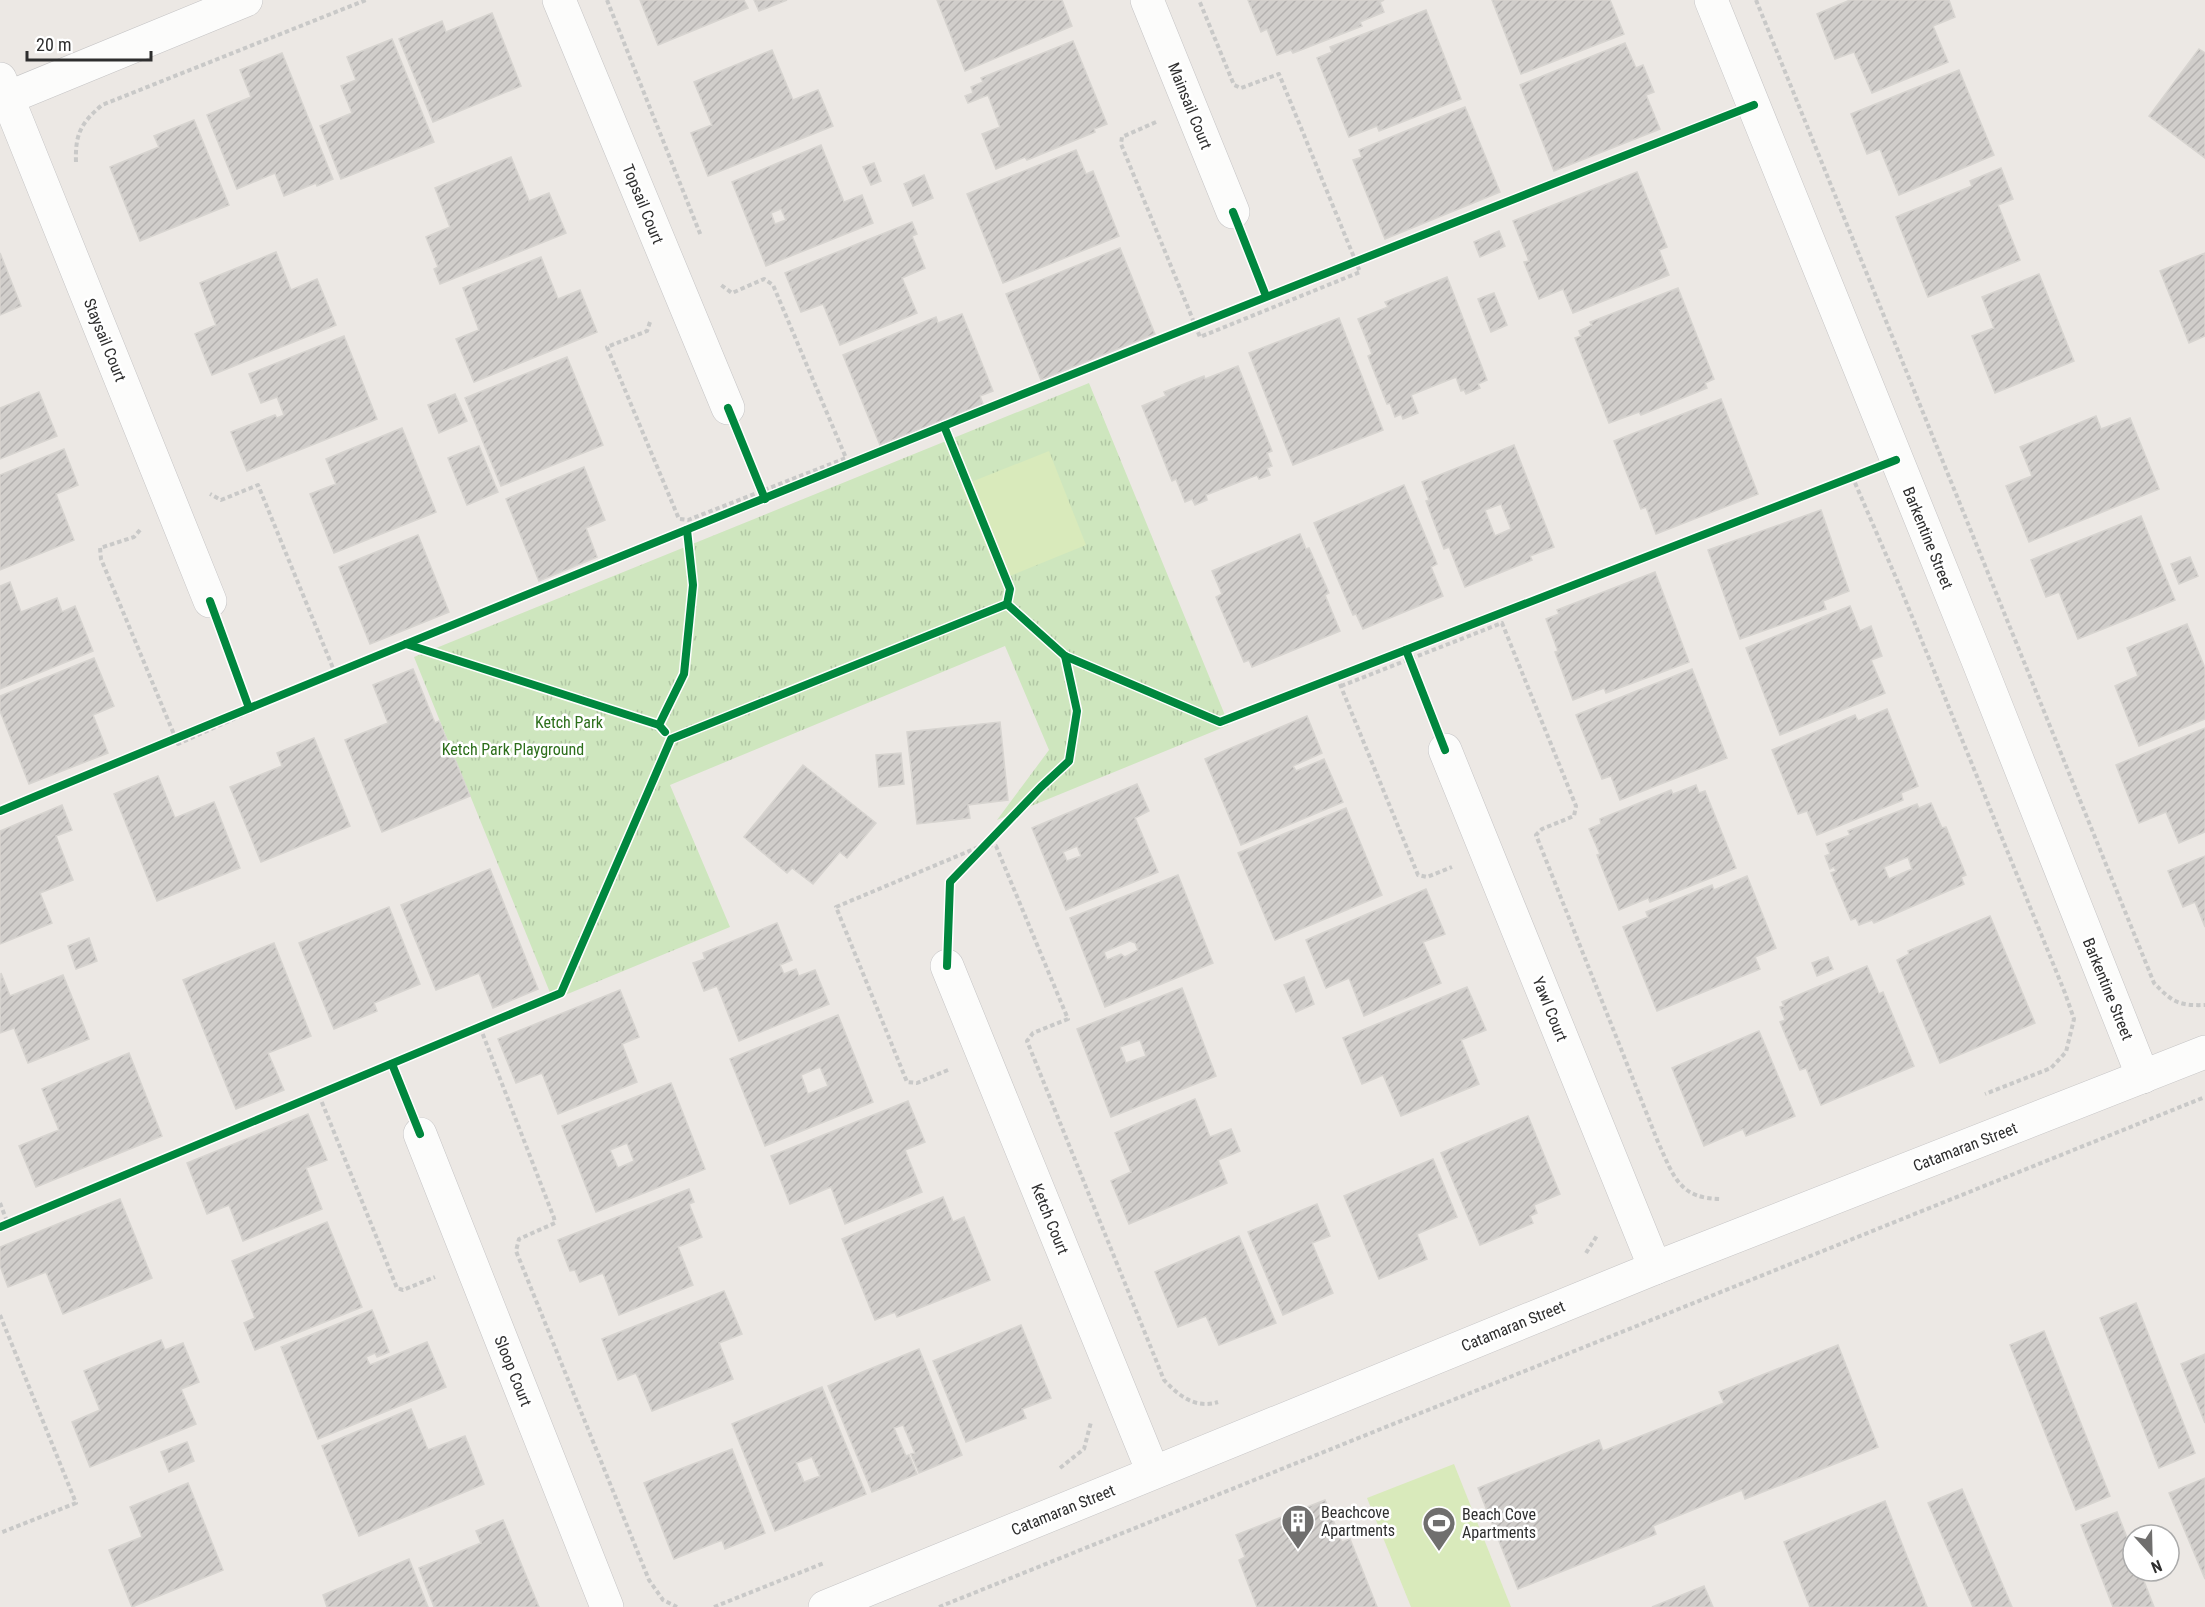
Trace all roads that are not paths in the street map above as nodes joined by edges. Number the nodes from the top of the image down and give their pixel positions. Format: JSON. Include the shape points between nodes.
{"nodes":[{"id":1,"x":246,"y":0,"type":"edge"},
{"id":2,"x":559,"y":0,"type":"edge"},
{"id":3,"x":1147,"y":0,"type":"edge"},
{"id":4,"x":1711,"y":0,"type":"edge"},
{"id":5,"x":3,"y":93,"type":"edge"},
{"id":6,"x":1233,"y":212,"type":"dead end"},
{"id":7,"x":728,"y":408,"type":"dead end"},
{"id":8,"x":210,"y":601,"type":"dead end"},
{"id":9,"x":1445,"y":750,"type":"dead end"},
{"id":10,"x":947,"y":966,"type":"dead end"},
{"id":11,"x":2205,"y":1052,"type":"edge"},
{"id":12,"x":2143,"y":1077,"type":"junction"},
{"id":13,"x":420,"y":1134,"type":"dead end"},
{"id":14,"x":1655,"y":1268,"type":"junction"},
{"id":15,"x":1153,"y":1472,"type":"junction"},
{"id":16,"x":606,"y":1607,"type":"edge"},
{"id":17,"x":825,"y":1607,"type":"edge"}],
"edges":[{"from":1,"to":5,"type":"street"},
{"from":2,"to":7,"type":"street","name":"Topsail Court"},
{"from":3,"to":6,"type":"street","name":"Mainsail Court"},
{"from":4,"to":12,"type":"street","name":"Barkentine Street"},
{"from":5,"to":8,"type":"street","name":"Staysail Court"},
{"from":9,"to":14,"type":"street","name":"Yawl Court"},
{"from":10,"to":15,"type":"street","name":"Ketch Court"},
{"from":11,"to":12,"type":"street","name":"Catamaran Street"},
{"from":12,"to":14,"type":"street","name":"Catamaran Street"},
{"from":13,"to":16,"type":"street","name":"Sloop Court"},
{"from":14,"to":15,"type":"street","name":"Catamaran Street"},
{"from":15,"to":17,"type":"street","name":"Catamaran Street"}]}
